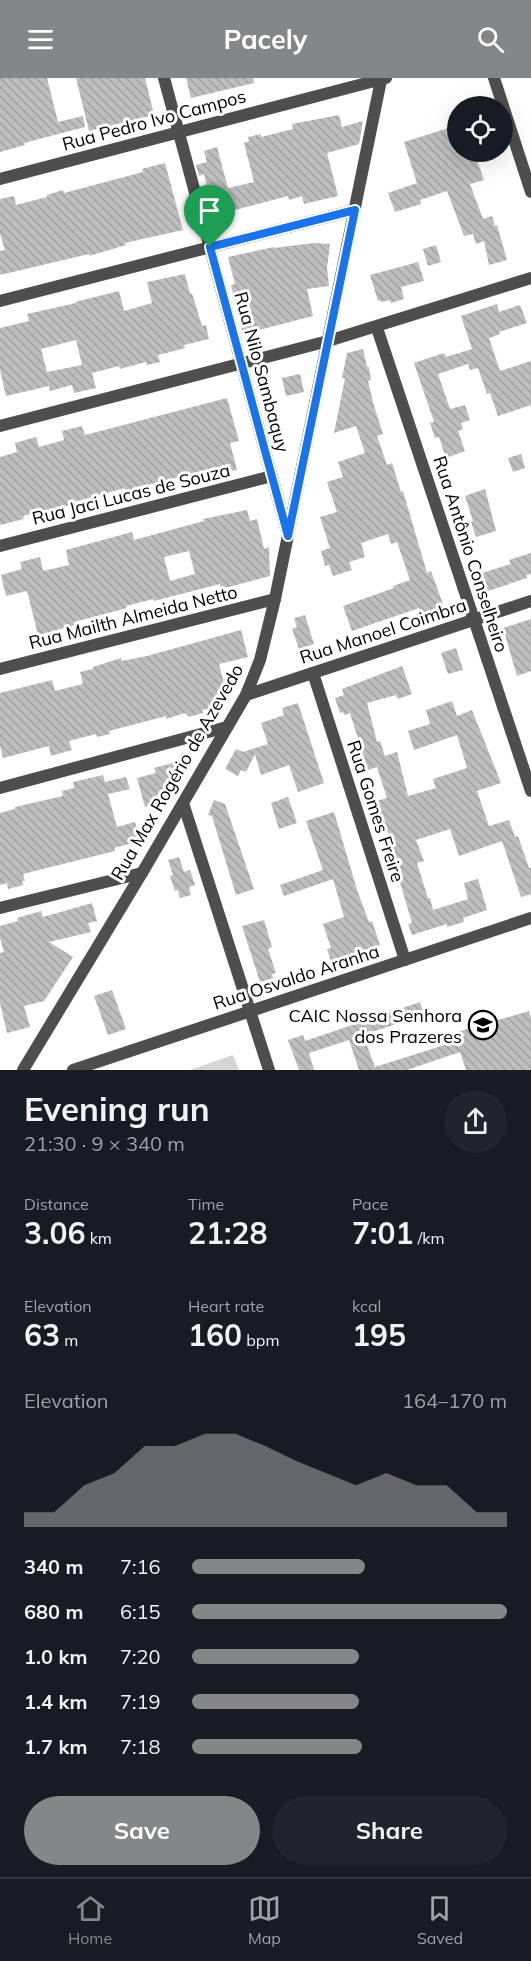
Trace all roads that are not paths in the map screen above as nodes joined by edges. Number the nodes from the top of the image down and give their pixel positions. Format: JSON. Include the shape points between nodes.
{"nodes":[{"id":1,"x":164,"y":78,"type":"edge"},
{"id":2,"x":494,"y":78,"type":"edge"},
{"id":3,"x":384,"y":79,"type":"edge"},
{"id":4,"x":179,"y":132,"type":"junction"},
{"id":5,"x":0,"y":178,"type":"edge"},
{"id":6,"x":531,"y":192,"type":"edge"},
{"id":7,"x":355,"y":210,"type":"junction"},
{"id":8,"x":210,"y":247,"type":"junction"},
{"id":9,"x":531,"y":278,"type":"edge"},
{"id":10,"x":0,"y":301,"type":"edge"},
{"id":11,"x":376,"y":328,"type":"junction"},
{"id":12,"x":328,"y":341,"type":"junction"},
{"id":13,"x":241,"y":364,"type":"junction"},
{"id":14,"x":0,"y":426,"type":"edge"},
{"id":15,"x":272,"y":476,"type":"junction"},
{"id":16,"x":288,"y":536,"type":"junction"},
{"id":17,"x":0,"y":546,"type":"edge"},
{"id":18,"x":275,"y":599,"type":"junction"},
{"id":19,"x":531,"y":601,"type":"edge"},
{"id":20,"x":474,"y":620,"type":"junction"},
{"id":21,"x":0,"y":669,"type":"edge"},
{"id":22,"x":313,"y":673,"type":"junction"},
{"id":23,"x":246,"y":695,"type":"junction"},
{"id":24,"x":227,"y":727,"type":"junction"},
{"id":25,"x":0,"y":788,"type":"edge"},
{"id":26,"x":531,"y":791,"type":"edge"},
{"id":27,"x":183,"y":803,"type":"junction"},
{"id":28,"x":142,"y":873,"type":"junction"},
{"id":29,"x":0,"y":908,"type":"edge"},
{"id":30,"x":531,"y":918,"type":"edge"},
{"id":31,"x":405,"y":960,"type":"junction"},
{"id":32,"x":250,"y":1011,"type":"junction"},
{"id":33,"x":23,"y":1070,"type":"edge"},
{"id":34,"x":73,"y":1070,"type":"edge"},
{"id":35,"x":269,"y":1070,"type":"edge"}],
"edges":[{"from":1,"to":4,"type":"street","name":"Rua Nilo Sambaquy"},
{"from":2,"to":6,"type":"street"},
{"from":3,"to":4,"type":"street","name":"Rua Pedro Ivo Campos"},
{"from":3,"to":7,"type":"street","name":"Rua Max Rogério de Azevedo"},
{"from":4,"to":5,"type":"street","name":"Rua Pedro Ivo Campos"},
{"from":4,"to":8,"type":"street","name":"Rua Nilo Sambaquy"},
{"from":7,"to":8,"type":"street"},
{"from":7,"to":12,"type":"street","name":"Rua Max Rogério de Azevedo"},
{"from":8,"to":10,"type":"street"},
{"from":8,"to":13,"type":"street","name":"Rua Nilo Sambaquy"},
{"from":9,"to":11,"type":"street"},
{"from":11,"to":12,"type":"street"},
{"from":11,"to":20,"type":"street","name":"Rua Antônio Conselheiro"},
{"from":12,"to":13,"type":"street"},
{"from":12,"to":16,"type":"street","name":"Rua Max Rogério de Azevedo"},
{"from":13,"to":14,"type":"street"},
{"from":13,"to":15,"type":"street","name":"Rua Nilo Sambaquy"},
{"from":15,"to":16,"type":"street","name":"Rua Nilo Sambaquy"},
{"from":15,"to":17,"type":"street","name":"Rua Jaci Lucas de Souza"},
{"from":16,"to":18,"type":"street","name":"Rua Max Rogério de Azevedo"},
{"from":18,"to":21,"type":"street","name":"Rua Mailth Almeida Netto"},
{"from":18,"to":23,"type":"street","name":"Rua Max Rogério de Azevedo","via":[[260,660]]},
{"from":19,"to":20,"type":"street","name":"Rua Manoel Coimbra"},
{"from":20,"to":22,"type":"street","name":"Rua Manoel Coimbra"},
{"from":20,"to":26,"type":"street","name":"Rua Antônio Conselheiro"},
{"from":22,"to":23,"type":"street","name":"Rua Manoel Coimbra"},
{"from":22,"to":31,"type":"street","name":"Rua Gomes Freire"},
{"from":23,"to":24,"type":"street","name":"Rua Max Rogério de Azevedo"},
{"from":24,"to":25,"type":"street"},
{"from":24,"to":27,"type":"street","name":"Rua Max Rogério de Azevedo"},
{"from":27,"to":28,"type":"street","name":"Rua Max Rogério de Azevedo"},
{"from":27,"to":32,"type":"street"},
{"from":28,"to":29,"type":"street"},
{"from":28,"to":33,"type":"street","name":"Rua Max Rogério de Azevedo"},
{"from":30,"to":31,"type":"street","name":"Rua Osvaldo Aranha"},
{"from":31,"to":32,"type":"street","name":"Rua Osvaldo Aranha"},
{"from":32,"to":34,"type":"street","name":"Rua Osvaldo Aranha"},
{"from":32,"to":35,"type":"street"}]}
